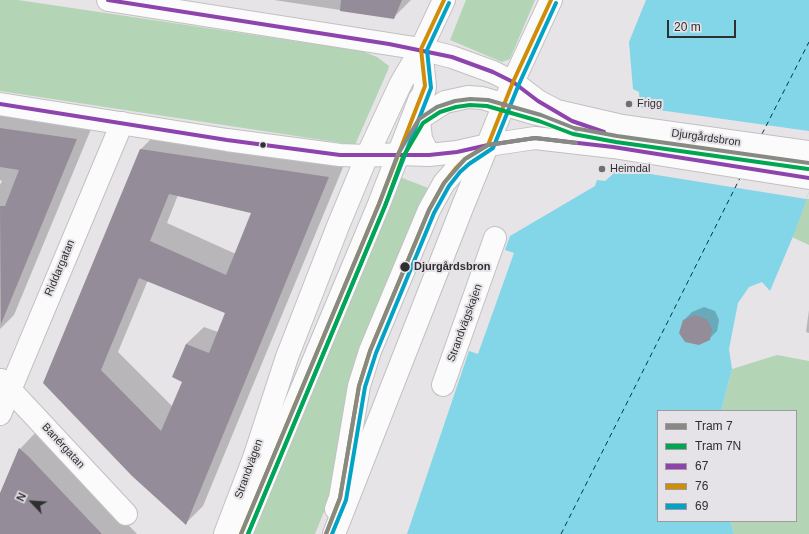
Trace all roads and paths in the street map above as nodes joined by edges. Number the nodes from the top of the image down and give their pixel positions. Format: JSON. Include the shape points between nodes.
{"nodes":[{"id":1,"x":108,"y":0,"type":"edge"},
{"id":2,"x":444,"y":0,"type":"edge"},
{"id":3,"x":551,"y":0,"type":"edge"},
{"id":4,"x":191,"y":6,"type":"edge"},
{"id":5,"x":421,"y":50,"type":"junction"},
{"id":6,"x":513,"y":82,"type":"junction"},
{"id":7,"x":0,"y":104,"type":"edge"},
{"id":8,"x":505,"y":104,"type":"junction"},
{"id":9,"x":564,"y":116,"type":"junction"},
{"id":10,"x":122,"y":123,"type":"junction"},
{"id":11,"x":413,"y":124,"type":"junction"},
{"id":12,"x":618,"y":136,"type":"junction"},
{"id":13,"x":488,"y":145,"type":"junction"},
{"id":14,"x":809,"y":152,"type":"edge"},
{"id":15,"x":398,"y":154,"type":"junction"},
{"id":16,"x":429,"y":154,"type":"junction"},
{"id":17,"x":367,"y":156,"type":"junction"},
{"id":18,"x":809,"y":164,"type":"edge"},
{"id":19,"x":809,"y":178,"type":"edge"},
{"id":20,"x":495,"y":238,"type":"dead end"},
{"id":21,"x":5,"y":384,"type":"edge"},
{"id":22,"x":443,"y":385,"type":"dead end"},
{"id":23,"x":0,"y":414,"type":"edge"},
{"id":24,"x":126,"y":514,"type":"dead end"},
{"id":25,"x":225,"y":534,"type":"edge"},
{"id":26,"x":241,"y":534,"type":"edge"},
{"id":27,"x":326,"y":534,"type":"edge"},
{"id":28,"x":334,"y":534,"type":"edge"}],
"edges":[{"from":1,"to":4,"type":"street","name":"Djurgårdsbron"},
{"from":2,"to":5,"type":"street","name":"Strandvägen"},
{"from":3,"to":6,"type":"street"},
{"from":4,"to":5,"type":"street","name":"Djurgårdsbron"},
{"from":5,"to":6,"type":"street","name":"Djurgårdsbron","via":[[459,60]]},
{"from":5,"to":11,"type":"street","name":"Strandvägen","via":[[424,86]]},
{"from":5,"to":17,"type":"street","name":"Strandvägen","via":[[401,83]]},
{"from":6,"to":8,"type":"street"},
{"from":6,"to":9,"type":"street","name":"Djurgårdsbron"},
{"from":7,"to":10,"type":"street","name":"Djurgårdsbron"},
{"from":8,"to":9,"type":"street","via":[[533,113]]},
{"from":8,"to":11,"type":"street","via":[[468,97],[445,102]]},
{"from":8,"to":13,"type":"street"},
{"from":9,"to":12,"type":"street","name":"Djurgårdsbron"},
{"from":10,"to":17,"type":"street","name":"Djurgårdsbron","via":[[227,140]]},
{"from":10,"to":21,"type":"street","name":"Riddargatan"},
{"from":11,"to":15,"type":"street","name":"Strandvägen"},
{"from":11,"to":16,"type":"street","name":"Strandvägen"},
{"from":12,"to":13,"type":"street","name":"Djurgårdsbron","via":[[536,138]]},
{"from":12,"to":14,"type":"street","name":"Djurgårdsbron"},
{"from":12,"to":18,"type":"street","name":"Djurgårdsbron"},
{"from":12,"to":19,"type":"street","name":"Djurgårdsbron"},
{"from":13,"to":16,"type":"street","name":"Djurgårdsbron","via":[[457,152]]},
{"from":13,"to":27,"type":"street","via":[[465,159],[444,183],[429,210],[370,351],[359,386],[340,498]]},
{"from":13,"to":28,"type":"street"},
{"from":15,"to":16,"type":"street","name":"Djurgårdsbron"},
{"from":15,"to":17,"type":"street","name":"Djurgårdsbron"},
{"from":15,"to":26,"type":"street","name":"Strandvägen"},
{"from":17,"to":25,"type":"street","name":"Strandvägen","via":[[287,357],[254,458]]},
{"from":20,"to":22,"type":"street","name":"Strandvägskajen"},
{"from":21,"to":23,"type":"street","name":"Riddargatan"},
{"from":21,"to":24,"type":"street","name":"Banérgatan"}]}
